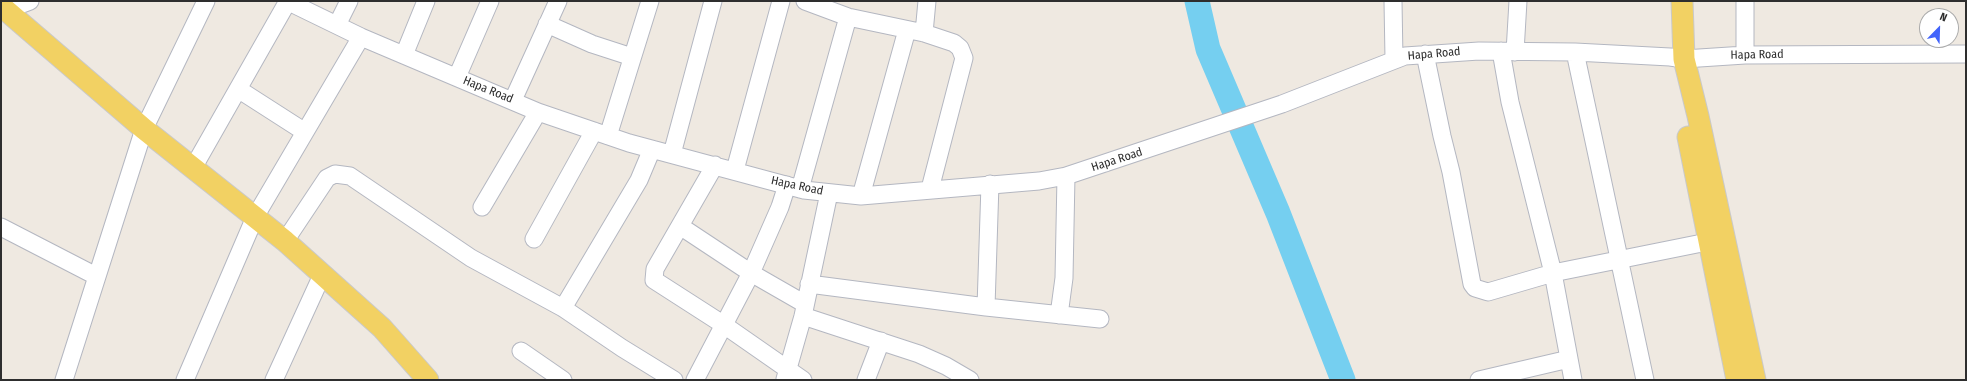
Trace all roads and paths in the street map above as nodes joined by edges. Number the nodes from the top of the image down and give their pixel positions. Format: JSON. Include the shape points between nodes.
{"nodes":[{"id":1,"x":30,"y":1,"type":"edge"},
{"id":2,"x":206,"y":1,"type":"edge"},
{"id":3,"x":349,"y":1,"type":"edge"},
{"id":4,"x":426,"y":1,"type":"edge"},
{"id":5,"x":490,"y":1,"type":"edge"},
{"id":6,"x":558,"y":1,"type":"edge"},
{"id":7,"x":650,"y":1,"type":"edge"},
{"id":8,"x":713,"y":1,"type":"edge"},
{"id":9,"x":781,"y":1,"type":"edge"},
{"id":10,"x":805,"y":1,"type":"edge"},
{"id":11,"x":926,"y":1,"type":"edge"},
{"id":12,"x":1393,"y":1,"type":"edge"},
{"id":13,"x":1518,"y":1,"type":"edge"},
{"id":14,"x":1668,"y":1,"type":"edge"},
{"id":15,"x":1682,"y":1,"type":"edge"},
{"id":16,"x":1745,"y":1,"type":"edge"},
{"id":17,"x":292,"y":2,"type":"edge"},
{"id":18,"x":3,"y":9,"type":"edge"},
{"id":19,"x":848,"y":17,"type":"junction"},
{"id":20,"x":547,"y":24,"type":"junction"},
{"id":21,"x":337,"y":25,"type":"junction"},
{"id":22,"x":907,"y":30,"type":"junction"},
{"id":23,"x":924,"y":33,"type":"junction"},
{"id":24,"x":361,"y":37,"type":"junction"},
{"id":25,"x":1508,"y":51,"type":"junction"},
{"id":26,"x":1575,"y":52,"type":"junction"},
{"id":27,"x":1425,"y":54,"type":"junction"},
{"id":28,"x":1966,"y":54,"type":"edge"},
{"id":29,"x":404,"y":55,"type":"junction"},
{"id":30,"x":1745,"y":55,"type":"junction"},
{"id":31,"x":632,"y":57,"type":"junction"},
{"id":32,"x":1677,"y":58,"type":"junction"},
{"id":33,"x":1394,"y":59,"type":"junction"},
{"id":34,"x":457,"y":77,"type":"junction"},
{"id":35,"x":238,"y":89,"type":"junction"},
{"id":36,"x":513,"y":100,"type":"junction"},
{"id":37,"x":538,"y":112,"type":"junction"},
{"id":38,"x":144,"y":129,"type":"junction"},
{"id":39,"x":304,"y":132,"type":"junction"},
{"id":40,"x":601,"y":134,"type":"junction"},
{"id":41,"x":652,"y":150,"type":"junction"},
{"id":42,"x":672,"y":154,"type":"junction"},
{"id":43,"x":715,"y":165,"type":"junction"},
{"id":44,"x":193,"y":168,"type":"junction"},
{"id":45,"x":735,"y":170,"type":"junction"},
{"id":46,"x":1066,"y":176,"type":"junction"},
{"id":47,"x":990,"y":184,"type":"junction"},
{"id":48,"x":793,"y":187,"type":"junction"},
{"id":49,"x":930,"y":189,"type":"junction"},
{"id":50,"x":829,"y":193,"type":"junction"},
{"id":51,"x":861,"y":196,"type":"junction"},
{"id":52,"x":482,"y":207,"type":"dead end"},
{"id":53,"x":255,"y":217,"type":"junction"},
{"id":54,"x":680,"y":226,"type":"junction"},
{"id":55,"x":1,"y":228,"type":"edge"},
{"id":56,"x":534,"y":239,"type":"dead end"},
{"id":57,"x":1717,"y":240,"type":"junction"},
{"id":58,"x":285,"y":241,"type":"junction"},
{"id":59,"x":1620,"y":260,"type":"junction"},
{"id":60,"x":751,"y":273,"type":"junction"},
{"id":61,"x":1553,"y":273,"type":"junction"},
{"id":62,"x":96,"y":276,"type":"junction"},
{"id":63,"x":322,"y":276,"type":"junction"},
{"id":64,"x":809,"y":284,"type":"junction"},
{"id":65,"x":986,"y":307,"type":"junction"},
{"id":66,"x":563,"y":308,"type":"junction"},
{"id":67,"x":804,"y":310,"type":"junction"},
{"id":68,"x":1059,"y":314,"type":"junction"},
{"id":69,"x":1100,"y":319,"type":"dead end"},
{"id":70,"x":724,"y":325,"type":"junction"},
{"id":71,"x":881,"y":341,"type":"junction"},
{"id":72,"x":521,"y":351,"type":"dead end"},
{"id":73,"x":1569,"y":359,"type":"junction"},
{"id":74,"x":786,"y":375,"type":"edge"},
{"id":75,"x":64,"y":380,"type":"edge"},
{"id":76,"x":185,"y":380,"type":"edge"},
{"id":77,"x":274,"y":380,"type":"edge"},
{"id":78,"x":428,"y":380,"type":"edge"},
{"id":79,"x":563,"y":380,"type":"edge"},
{"id":80,"x":674,"y":380,"type":"edge"},
{"id":81,"x":695,"y":380,"type":"edge"},
{"id":82,"x":803,"y":380,"type":"edge"},
{"id":83,"x":866,"y":380,"type":"edge"},
{"id":84,"x":970,"y":380,"type":"edge"},
{"id":85,"x":1479,"y":380,"type":"edge"},
{"id":86,"x":1573,"y":380,"type":"edge"},
{"id":87,"x":1645,"y":380,"type":"edge"},
{"id":88,"x":1737,"y":380,"type":"edge"},
{"id":89,"x":1755,"y":380,"type":"edge"}],
"edges":[{"from":1,"to":18,"type":"street"},
{"from":2,"to":38,"type":"street"},
{"from":3,"to":21,"type":"street"},
{"from":4,"to":29,"type":"street"},
{"from":5,"to":34,"type":"street"},
{"from":6,"to":20,"type":"street"},
{"from":7,"to":31,"type":"street"},
{"from":8,"to":42,"type":"street"},
{"from":9,"to":45,"type":"street"},
{"from":10,"to":19,"type":"street"},
{"from":11,"to":23,"type":"street"},
{"from":12,"to":33,"type":"street"},
{"from":13,"to":25,"type":"street"},
{"from":14,"to":32,"type":"main road"},
{"from":15,"to":32,"type":"main road"},
{"from":16,"to":30,"type":"street"},
{"from":17,"to":21,"type":"street","name":"Hapa Road"},
{"from":17,"to":35,"type":"street"},
{"from":18,"to":38,"type":"main road"},
{"from":19,"to":22,"type":"street"},
{"from":19,"to":48,"type":"street"},
{"from":20,"to":31,"type":"street","via":[[592,44]]},
{"from":20,"to":36,"type":"street"},
{"from":21,"to":24,"type":"street","name":"Hapa Road"},
{"from":22,"to":23,"type":"street"},
{"from":22,"to":51,"type":"street"},
{"from":23,"to":49,"type":"street","via":[[954,43],[960,48],[964,58]]},
{"from":24,"to":29,"type":"street","name":"Hapa Road"},
{"from":24,"to":39,"type":"street"},
{"from":25,"to":26,"type":"street","name":"Hapa Road"},
{"from":25,"to":27,"type":"street","name":"Hapa Road"},
{"from":25,"to":61,"type":"street","via":[[1510,102]]},
{"from":26,"to":32,"type":"street","name":"Hapa Road"},
{"from":26,"to":59,"type":"street"},
{"from":27,"to":33,"type":"street","name":"Hapa Road"},
{"from":27,"to":61,"type":"street","via":[[1472,284],[1479,290],[1488,292]]},
{"from":28,"to":30,"type":"street","name":"Hapa Road"},
{"from":29,"to":34,"type":"street","name":"Hapa Road"},
{"from":30,"to":32,"type":"street","name":"Hapa Road"},
{"from":31,"to":40,"type":"street"},
{"from":32,"to":57,"type":"main road","via":[[1698,116]]},
{"from":33,"to":46,"type":"street","name":"Hapa Road","via":[[1282,104]]},
{"from":34,"to":36,"type":"street","name":"Hapa Road"},
{"from":35,"to":39,"type":"street"},
{"from":35,"to":44,"type":"street"},
{"from":36,"to":37,"type":"street","name":"Hapa Road"},
{"from":37,"to":40,"type":"street","name":"Hapa Road"},
{"from":37,"to":52,"type":"street"},
{"from":38,"to":44,"type":"main road"},
{"from":38,"to":62,"type":"street"},
{"from":39,"to":53,"type":"street"},
{"from":40,"to":41,"type":"street","name":"Hapa Road"},
{"from":40,"to":56,"type":"street"},
{"from":41,"to":42,"type":"street","name":"Hapa Road"},
{"from":41,"to":66,"type":"street","via":[[639,180]]},
{"from":42,"to":43,"type":"street","name":"Hapa Road"},
{"from":43,"to":45,"type":"street","name":"Hapa Road"},
{"from":43,"to":54,"type":"street"},
{"from":44,"to":53,"type":"main road"},
{"from":45,"to":48,"type":"street","name":"Hapa Road"},
{"from":46,"to":47,"type":"street","name":"Hapa Road"},
{"from":46,"to":68,"type":"street","via":[[1064,278]]},
{"from":47,"to":49,"type":"street","name":"Hapa Road"},
{"from":47,"to":65,"type":"street"},
{"from":48,"to":50,"type":"street","name":"Hapa Road"},
{"from":48,"to":60,"type":"street","via":[[780,208]]},
{"from":49,"to":51,"type":"street","name":"Hapa Road"},
{"from":50,"to":51,"type":"street","name":"Hapa Road"},
{"from":50,"to":64,"type":"street"},
{"from":53,"to":58,"type":"main road"},
{"from":53,"to":76,"type":"street"},
{"from":54,"to":60,"type":"street"},
{"from":54,"to":70,"type":"street","via":[[654,272],[654,280]]},
{"from":55,"to":62,"type":"street"},
{"from":57,"to":59,"type":"street"},
{"from":57,"to":88,"type":"main road"},
{"from":57,"to":89,"type":"main road"},
{"from":58,"to":63,"type":"main road"},
{"from":58,"to":66,"type":"street","via":[[327,178],[343,174],[350,176],[471,258]]},
{"from":59,"to":61,"type":"street"},
{"from":59,"to":87,"type":"street"},
{"from":60,"to":67,"type":"street"},
{"from":60,"to":70,"type":"street"},
{"from":61,"to":73,"type":"street"},
{"from":62,"to":75,"type":"street"},
{"from":63,"to":77,"type":"street"},
{"from":63,"to":78,"type":"main road","via":[[382,328]]},
{"from":64,"to":65,"type":"street"},
{"from":64,"to":67,"type":"street"},
{"from":65,"to":68,"type":"street"},
{"from":66,"to":80,"type":"street"},
{"from":67,"to":71,"type":"street"},
{"from":67,"to":74,"type":"street"},
{"from":68,"to":69,"type":"street"},
{"from":70,"to":74,"type":"street"},
{"from":70,"to":81,"type":"street"},
{"from":71,"to":83,"type":"street"},
{"from":71,"to":84,"type":"street","via":[[919,354]]},
{"from":72,"to":79,"type":"street"},
{"from":73,"to":85,"type":"street"},
{"from":73,"to":86,"type":"street"},
{"from":74,"to":82,"type":"street"}]}
